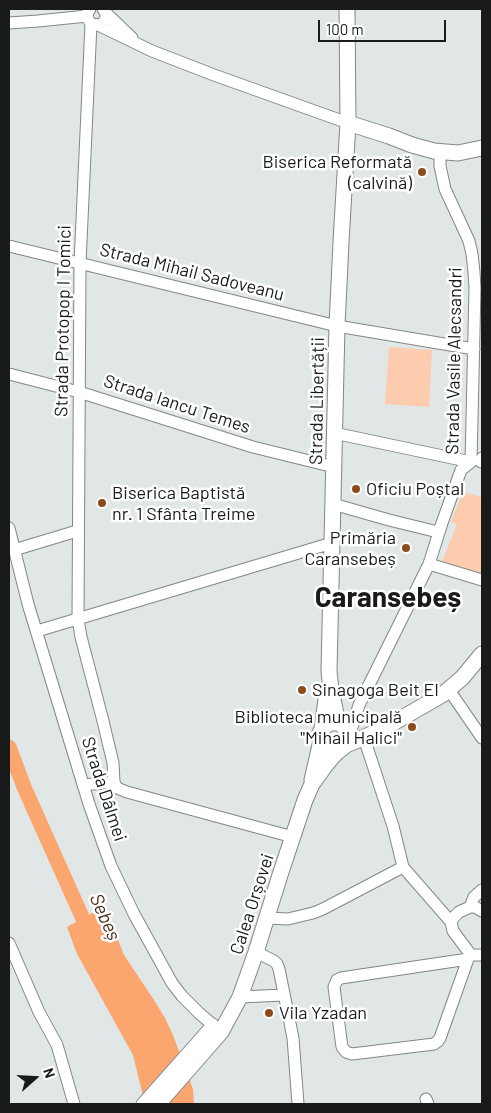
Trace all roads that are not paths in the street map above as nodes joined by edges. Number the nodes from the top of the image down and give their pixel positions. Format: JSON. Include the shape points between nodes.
{"nodes":[{"id":1,"x":347,"y":9,"type":"edge"},
{"id":2,"x":105,"y":11,"type":"edge"},
{"id":3,"x":54,"y":14,"type":"edge"},
{"id":4,"x":91,"y":19,"type":"edge"},
{"id":5,"x":9,"y":22,"type":"edge"},
{"id":6,"x":139,"y":45,"type":"junction"},
{"id":7,"x":348,"y":123,"type":"junction"},
{"id":8,"x":482,"y":148,"type":"edge"},
{"id":9,"x":440,"y":152,"type":"junction"},
{"id":10,"x":9,"y":246,"type":"edge"},
{"id":11,"x":80,"y":263,"type":"junction"},
{"id":12,"x":338,"y":326,"type":"junction"},
{"id":13,"x":477,"y":353,"type":"edge"},
{"id":14,"x":9,"y":374,"type":"edge"},
{"id":15,"x":79,"y":392,"type":"junction"},
{"id":16,"x":478,"y":410,"type":"edge"},
{"id":17,"x":334,"y":433,"type":"junction"},
{"id":18,"x":478,"y":460,"type":"edge"},
{"id":19,"x":334,"y":467,"type":"junction"},
{"id":20,"x":333,"y":504,"type":"junction"},
{"id":21,"x":9,"y":528,"type":"edge"},
{"id":22,"x":77,"y":531,"type":"junction"},
{"id":23,"x":438,"y":532,"type":"junction"},
{"id":24,"x":332,"y":543,"type":"junction"},
{"id":25,"x":14,"y":550,"type":"junction"},
{"id":26,"x":429,"y":564,"type":"junction"},
{"id":27,"x":482,"y":580,"type":"edge"},
{"id":28,"x":78,"y":619,"type":"junction"},
{"id":29,"x":37,"y":631,"type":"junction"},
{"id":30,"x":482,"y":654,"type":"edge"},
{"id":31,"x":329,"y":681,"type":"junction"},
{"id":32,"x":449,"y":690,"type":"junction"},
{"id":33,"x":354,"y":731,"type":"junction"},
{"id":34,"x":321,"y":735,"type":"junction"},
{"id":35,"x":482,"y":738,"type":"edge"},
{"id":36,"x":342,"y":747,"type":"junction"},
{"id":37,"x":114,"y":782,"type":"junction"},
{"id":38,"x":312,"y":784,"type":"junction"},
{"id":39,"x":83,"y":785,"type":"junction"},
{"id":40,"x":293,"y":837,"type":"junction"},
{"id":41,"x":403,"y":867,"type":"junction"},
{"id":42,"x":482,"y":890,"type":"edge"},
{"id":43,"x":470,"y":907,"type":"junction"},
{"id":44,"x":482,"y":911,"type":"edge"},
{"id":45,"x":266,"y":918,"type":"junction"},
{"id":46,"x":451,"y":922,"type":"junction"},
{"id":47,"x":9,"y":943,"type":"edge"},
{"id":48,"x":256,"y":952,"type":"junction"},
{"id":49,"x":474,"y":956,"type":"edge"},
{"id":50,"x":284,"y":996,"type":"junction"},
{"id":51,"x":240,"y":997,"type":"junction"},
{"id":52,"x":213,"y":1033,"type":"junction"},
{"id":53,"x":74,"y":1104,"type":"edge"},
{"id":54,"x":142,"y":1104,"type":"edge"},
{"id":55,"x":158,"y":1104,"type":"edge"},
{"id":56,"x":298,"y":1104,"type":"edge"}],
"edges":[{"from":1,"to":7,"type":"main road","name":"Strada Libertății"},
{"from":2,"to":4,"type":"street","via":[[105,21]]},
{"from":2,"to":6,"type":"street"},
{"from":3,"to":4,"type":"street"},
{"from":3,"to":5,"type":"street"},
{"from":4,"to":6,"type":"street"},
{"from":4,"to":11,"type":"street","name":"Strada Protopop I Tomici"},
{"from":6,"to":7,"type":"street"},
{"from":7,"to":9,"type":"main road"},
{"from":7,"to":12,"type":"main road","name":"Strada Libertății"},
{"from":8,"to":9,"type":"main road","via":[[458,153]]},
{"from":9,"to":13,"type":"street","name":"Strada Vasile Alecsandri","via":[[445,190],[472,254]]},
{"from":10,"to":11,"type":"street","name":"Strada Mihail Sadoveanu"},
{"from":11,"to":12,"type":"street","name":"Strada Mihail Sadoveanu"},
{"from":11,"to":15,"type":"street","name":"Strada Protopop I Tomici"},
{"from":12,"to":13,"type":"street","name":"Strada Mihail Sadoveanu"},
{"from":12,"to":17,"type":"main road","name":"Strada Libertății"},
{"from":13,"to":16,"type":"street","name":"Strada Vasile Alecsandri"},
{"from":14,"to":15,"type":"street","name":"Strada Iancu Temes"},
{"from":15,"to":19,"type":"street","name":"Strada Iancu Temes","via":[[252,447]]},
{"from":15,"to":22,"type":"street","name":"Strada Protopop I Tomici"},
{"from":16,"to":18,"type":"street","name":"Strada Vasile Alecsandri"},
{"from":17,"to":18,"type":"street"},
{"from":17,"to":19,"type":"main road","name":"Strada Libertății"},
{"from":18,"to":23,"type":"street","name":"Strada Vasile Alecsandri","via":[[461,470]]},
{"from":19,"to":20,"type":"main road","name":"Strada Libertății"},
{"from":20,"to":23,"type":"street"},
{"from":20,"to":24,"type":"main road","name":"Strada Libertății"},
{"from":21,"to":25,"type":"street","name":"Strada Dâlmei"},
{"from":22,"to":25,"type":"street"},
{"from":22,"to":28,"type":"street","name":"Strada Protopop I Tomici"},
{"from":23,"to":26,"type":"street","name":"Strada Vasile Alecsandri"},
{"from":24,"to":28,"type":"street"},
{"from":24,"to":31,"type":"main road","name":"Strada Libertății"},
{"from":25,"to":29,"type":"street","name":"Strada Dâlmei"},
{"from":26,"to":27,"type":"street"},
{"from":26,"to":33,"type":"street","name":"Strada Vasile Alecsandri","via":[[360,706]]},
{"from":28,"to":29,"type":"street"},
{"from":28,"to":37,"type":"street","name":"Strada Protopop I Tomici","via":[[113,763]]},
{"from":29,"to":39,"type":"street","name":"Strada Dâlmei"},
{"from":30,"to":32,"type":"main road"},
{"from":31,"to":33,"type":"main road","name":"Strada Libertății"},
{"from":31,"to":34,"type":"main road","name":"Strada Libertății"},
{"from":32,"to":33,"type":"main road","via":[[408,715]]},
{"from":32,"to":35,"type":"street"},
{"from":33,"to":34,"type":"main road","via":[[329,723]]},
{"from":33,"to":36,"type":"main road","name":"Strada Libertății"},
{"from":33,"to":41,"type":"street","via":[[393,826]]},
{"from":34,"to":36,"type":"main road","via":[[326,748]]},
{"from":34,"to":38,"type":"main road","name":"Calea Orșovei"},
{"from":36,"to":38,"type":"main road","name":"Calea Orșovei"},
{"from":37,"to":39,"type":"street"},
{"from":37,"to":40,"type":"street","via":[[117,788],[128,792]]},
{"from":38,"to":40,"type":"main road","name":"Calea Orșovei"},
{"from":39,"to":52,"type":"street","name":"Strada Dâlmei","via":[[111,866],[134,914],[172,983]]},
{"from":40,"to":45,"type":"main road","name":"Calea Orșovei"},
{"from":41,"to":45,"type":"street","via":[[323,909],[288,919]]},
{"from":41,"to":46,"type":"street"},
{"from":42,"to":43,"type":"street"},
{"from":43,"to":44,"type":"street"},
{"from":43,"to":46,"type":"street","via":[[459,912]]},
{"from":45,"to":48,"type":"main road","name":"Calea Orșovei"},
{"from":46,"to":49,"type":"street","via":[[453,930]]},
{"from":47,"to":53,"type":"street","via":[[57,1045]]},
{"from":48,"to":50,"type":"street","via":[[277,964]]},
{"from":48,"to":51,"type":"main road","name":"Calea Orșovei"},
{"from":49,"to":49,"type":"street","via":[[440,1038],[434,1044],[352,1054],[342,1047],[334,987],[337,980]]},
{"from":50,"to":51,"type":"street"},
{"from":50,"to":56,"type":"street","via":[[293,1038]]},
{"from":51,"to":52,"type":"main road","name":"Calea Orșovei"},
{"from":52,"to":54,"type":"street"},
{"from":52,"to":55,"type":"main road","name":"Calea Orșovei"}]}
